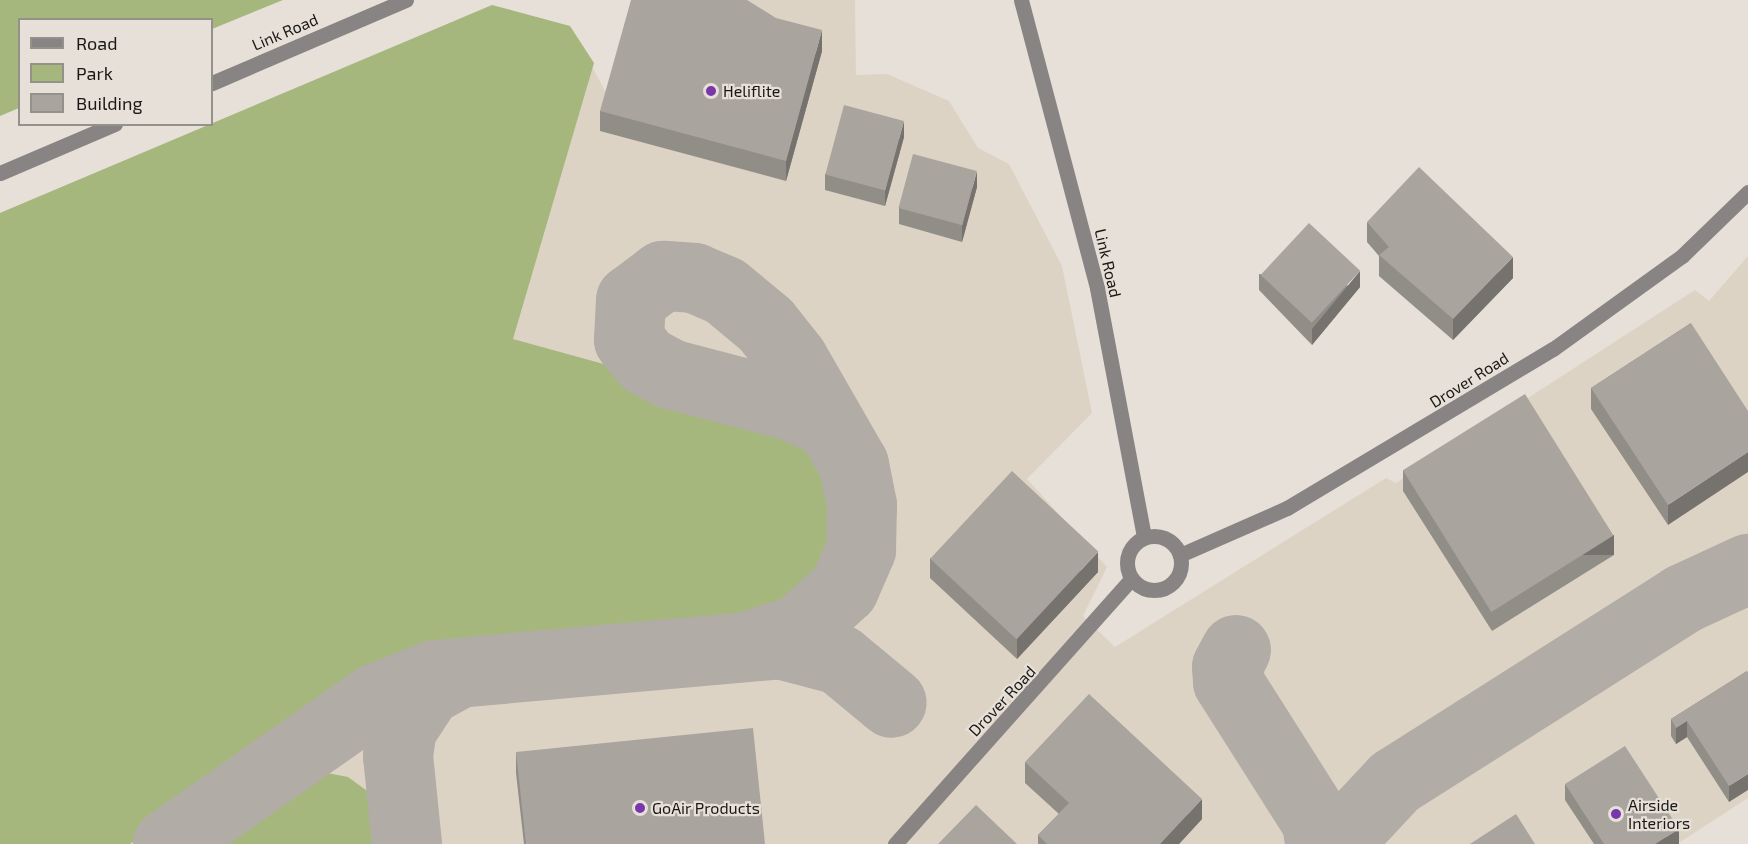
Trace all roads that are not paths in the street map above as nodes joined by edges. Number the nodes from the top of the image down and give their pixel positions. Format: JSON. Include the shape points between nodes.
{"nodes":[{"id":1,"x":406,"y":0,"type":"edge"},
{"id":2,"x":1021,"y":0,"type":"edge"},
{"id":3,"x":213,"y":83,"type":"edge"},
{"id":4,"x":110,"y":126,"type":"edge"},
{"id":5,"x":0,"y":173,"type":"edge"},
{"id":6,"x":1748,"y":192,"type":"edge"},
{"id":7,"x":1144,"y":537,"type":"junction"},
{"id":8,"x":1180,"y":555,"type":"junction"},
{"id":9,"x":1131,"y":579,"type":"junction"},
{"id":10,"x":895,"y":844,"type":"edge"}],
"edges":[{"from":1,"to":3,"type":"street","name":"Link Road"},
{"from":2,"to":7,"type":"street","name":"Link Road","via":[[1097,288]]},
{"from":4,"to":5,"type":"street"},
{"from":6,"to":8,"type":"street","name":"Drover Road","via":[[1682,256],[1553,349],[1287,508]]},
{"from":7,"to":8,"type":"street","via":[[1170,541]]},
{"from":7,"to":9,"type":"street","via":[[1128,556]]},
{"from":8,"to":9,"type":"street","via":[[1179,573],[1167,587],[1149,590]]},
{"from":9,"to":10,"type":"street","name":"Drover Road"}]}
